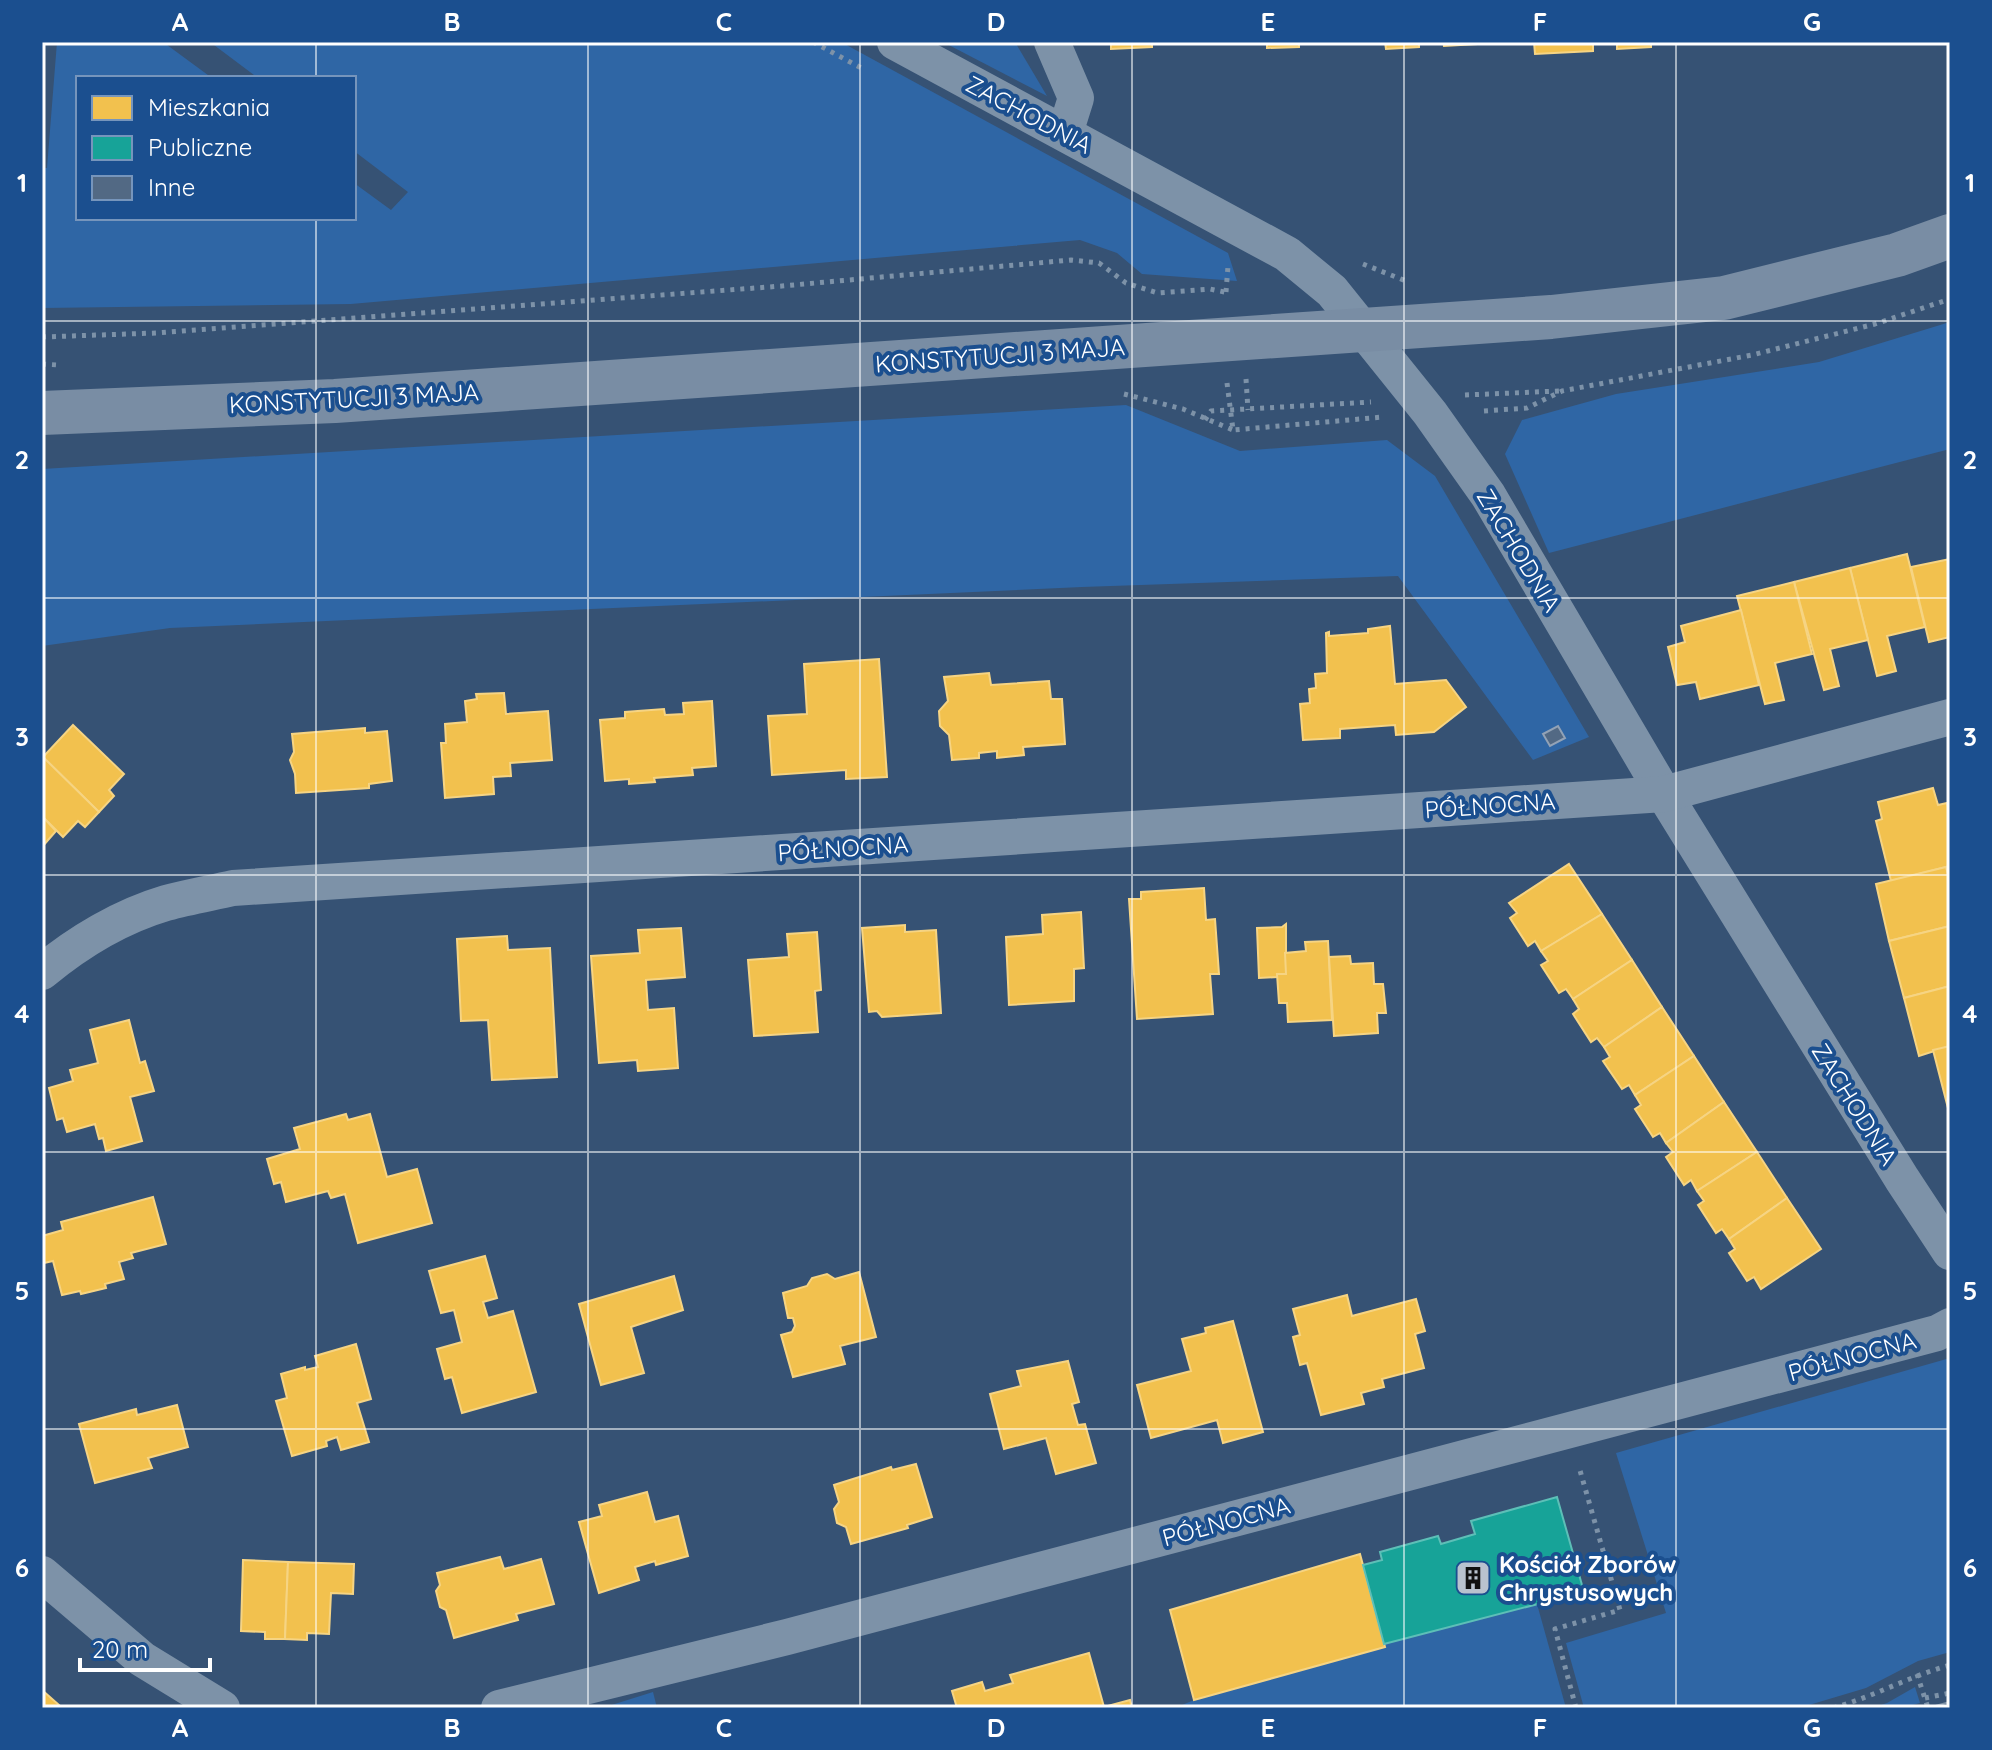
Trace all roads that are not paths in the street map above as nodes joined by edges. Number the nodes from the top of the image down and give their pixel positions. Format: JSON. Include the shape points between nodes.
{"nodes":[{"id":1,"x":895,"y":42,"type":"edge"},
{"id":2,"x":1052,"y":42,"type":"edge"},
{"id":3,"x":1065,"y":133,"type":"junction"},
{"id":4,"x":1950,"y":236,"type":"edge"},
{"id":5,"x":1363,"y":331,"type":"junction"},
{"id":6,"x":42,"y":413,"type":"edge"},
{"id":7,"x":1950,"y":717,"type":"edge"},
{"id":8,"x":1664,"y":794,"type":"junction"},
{"id":9,"x":42,"y":972,"type":"edge"},
{"id":10,"x":1950,"y":1252,"type":"edge"},
{"id":11,"x":1950,"y":1326,"type":"edge"},
{"id":12,"x":42,"y":1574,"type":"edge"},
{"id":13,"x":222,"y":1708,"type":"edge"},
{"id":14,"x":499,"y":1708,"type":"edge"}],
"edges":[{"from":1,"to":3,"type":"street","name":"ZACHODNIA"},
{"from":2,"to":3,"type":"street","via":[[1076,98]]},
{"from":3,"to":5,"type":"street","name":"ZACHODNIA","via":[[1287,254],[1332,291]]},
{"from":4,"to":5,"type":"street","name":"KONSTYTUCJI 3 MAJA","via":[[1897,255],[1724,298]]},
{"from":5,"to":6,"type":"street","name":"KONSTYTUCJI 3 MAJA","via":[[335,401]]},
{"from":5,"to":8,"type":"street","name":"ZACHODNIA","via":[[1488,495]]},
{"from":7,"to":8,"type":"street","name":"PÓŁNOCNA"},
{"from":8,"to":9,"type":"street","name":"PÓŁNOCNA","via":[[233,888],[165,903],[104,930]]},
{"from":8,"to":10,"type":"street","name":"ZACHODNIA"},
{"from":11,"to":14,"type":"street","name":"PÓŁNOCNA","via":[[787,1637]]},
{"from":12,"to":13,"type":"street","via":[[142,1659]]}]}
